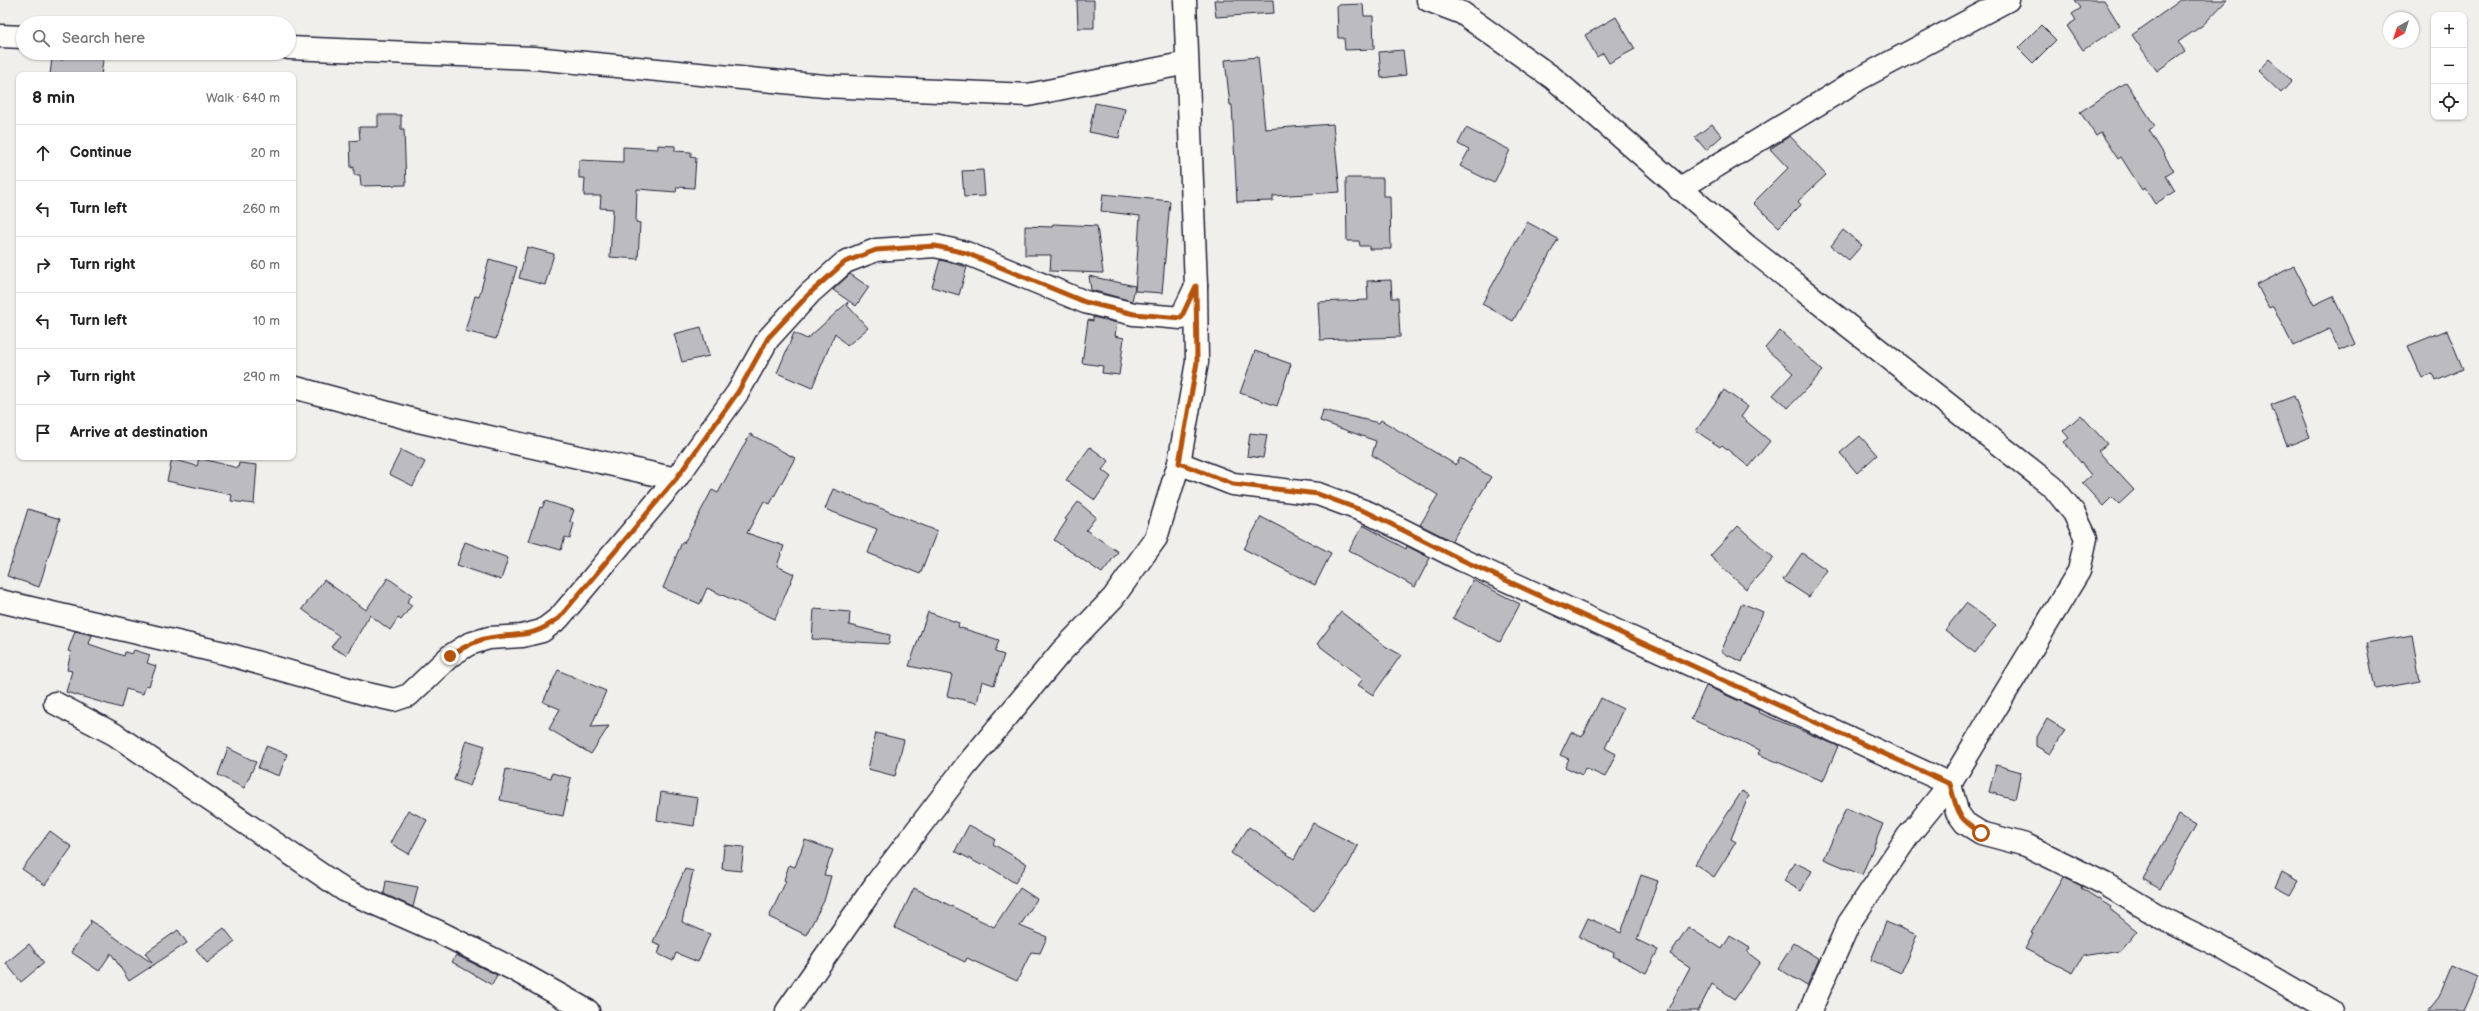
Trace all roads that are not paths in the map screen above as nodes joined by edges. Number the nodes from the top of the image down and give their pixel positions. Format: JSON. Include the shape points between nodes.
{"nodes":[{"id":1,"x":1184,"y":0,"type":"edge"},
{"id":2,"x":1428,"y":0,"type":"edge"},
{"id":3,"x":2008,"y":0,"type":"edge"},
{"id":4,"x":0,"y":36,"type":"edge"},
{"id":5,"x":16,"y":37,"type":"edge"},
{"id":6,"x":296,"y":48,"type":"edge"},
{"id":7,"x":1187,"y":63,"type":"junction"},
{"id":8,"x":1679,"y":189,"type":"junction"},
{"id":9,"x":1196,"y":286,"type":"junction"},
{"id":10,"x":296,"y":387,"type":"edge"},
{"id":11,"x":1179,"y":463,"type":"junction"},
{"id":12,"x":676,"y":479,"type":"junction"},
{"id":13,"x":0,"y":601,"type":"edge"},
{"id":14,"x":55,"y":703,"type":"dead end"},
{"id":15,"x":1950,"y":784,"type":"junction"},
{"id":16,"x":588,"y":1011,"type":"edge"},
{"id":17,"x":787,"y":1011,"type":"edge"},
{"id":18,"x":1810,"y":1011,"type":"edge"},
{"id":19,"x":2331,"y":1011,"type":"edge"}],
"edges":[{"from":1,"to":7,"type":"street"},
{"from":2,"to":8,"type":"street","via":[[1462,13],[1553,78]]},
{"from":3,"to":8,"type":"street","via":[[1859,79]]},
{"from":4,"to":5,"type":"street"},
{"from":6,"to":7,"type":"street","via":[[534,58],[824,86],[1028,96]]},
{"from":7,"to":9,"type":"street"},
{"from":8,"to":15,"type":"street","via":[[1747,246],[2053,487],[2074,513],[2086,538],[2079,572]]},
{"from":9,"to":11,"type":"street","via":[[1197,362]]},
{"from":9,"to":12,"type":"street","via":[[1181,318],[1134,314],[1085,302],[966,253],[935,246],[876,250],[845,262],[810,293],[768,338],[738,392]]},
{"from":10,"to":12,"type":"street","via":[[418,421]]},
{"from":11,"to":15,"type":"street","via":[[1233,484],[1318,494],[1369,513],[1462,560]]},
{"from":11,"to":17,"type":"street","via":[[1156,538],[1113,598],[1061,652],[964,767],[878,881]]},
{"from":12,"to":13,"type":"street","via":[[559,618],[542,631],[522,636],[489,638],[469,644],[450,656],[408,695],[394,700],[224,653]]},
{"from":14,"to":16,"type":"street","via":[[114,734],[344,890],[439,932],[515,970]]},
{"from":15,"to":18,"type":"street","via":[[1908,836],[1849,923]]},
{"from":15,"to":19,"type":"street","via":[[1956,812],[1965,823],[1981,833],[2026,845],[2105,884]]}]}
